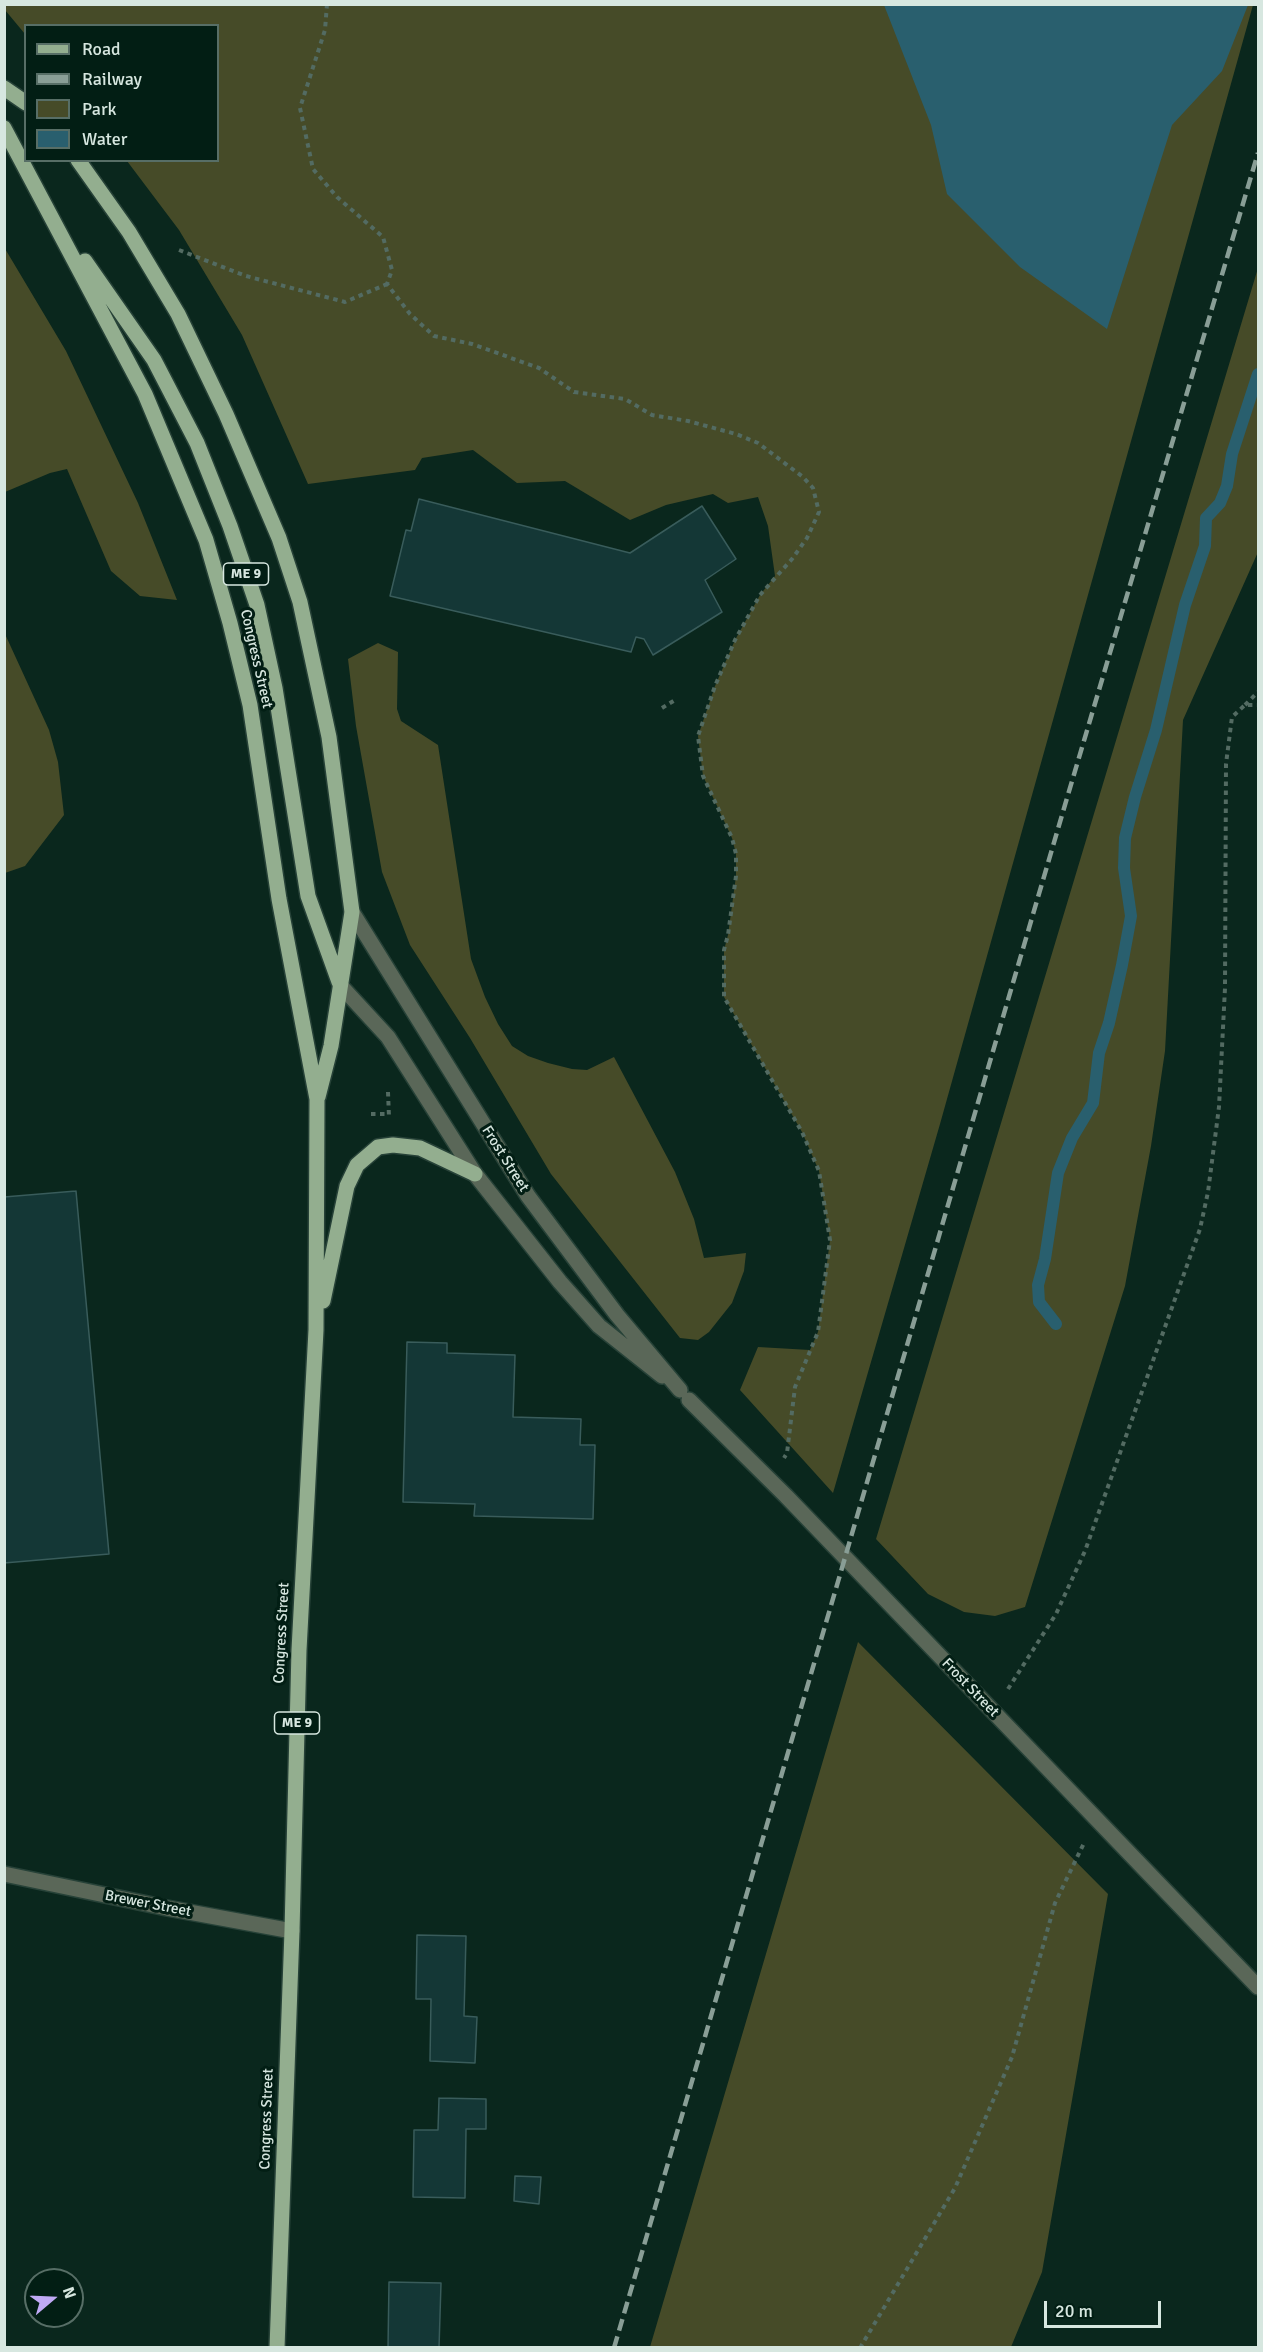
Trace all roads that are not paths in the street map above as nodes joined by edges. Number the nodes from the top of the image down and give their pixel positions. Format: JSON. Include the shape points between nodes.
{"nodes":[{"id":1,"x":4,"y":88,"type":"edge"},
{"id":2,"x":24,"y":102,"type":"edge"},
{"id":3,"x":4,"y":128,"type":"edge"},
{"id":4,"x":79,"y":162,"type":"edge"},
{"id":5,"x":46,"y":203,"type":"junction"},
{"id":6,"x":352,"y":912,"type":"junction"},
{"id":7,"x":340,"y":985,"type":"junction"},
{"id":8,"x":317,"y":1100,"type":"junction"},
{"id":9,"x":475,"y":1174,"type":"junction"},
{"id":10,"x":316,"y":1330,"type":"junction"},
{"id":11,"x":685,"y":1395,"type":"junction"},
{"id":12,"x":4,"y":1874,"type":"edge"},
{"id":13,"x":292,"y":1931,"type":"junction"},
{"id":14,"x":1258,"y":1986,"type":"edge"},
{"id":15,"x":277,"y":2348,"type":"edge"}],
"edges":[{"from":1,"to":2,"type":"main road"},
{"from":3,"to":5,"type":"main road","name":"Congress Street","number":"ME 9"},
{"from":4,"to":6,"type":"main road","name":"Congress Street","number":"ME 9","via":[[129,232],[178,314],[279,538],[300,602],[329,737]]},
{"from":5,"to":7,"type":"main road","number":"ME 9","via":[[154,360],[197,443],[230,526],[257,605],[275,688],[308,896]]},
{"from":5,"to":8,"type":"main road","name":"Congress Street","number":"ME 9","via":[[145,394],[206,540],[250,705],[279,899]]},
{"from":6,"to":7,"type":"main road","name":"Congress Street","number":"ME 9"},
{"from":6,"to":11,"type":"street","name":"Frost Street","via":[[528,1196],[617,1315]]},
{"from":7,"to":8,"type":"main road","name":"Congress Street","number":"ME 9","via":[[331,1046]]},
{"from":7,"to":9,"type":"street","name":"Frost Street","via":[[388,1037]]},
{"from":8,"to":10,"type":"main road","name":"Congress Street","number":"ME 9"},
{"from":9,"to":10,"type":"main road","via":[[420,1148],[393,1145],[378,1147],[357,1166],[347,1186]]},
{"from":9,"to":11,"type":"street","name":"Frost Street","via":[[599,1326]]},
{"from":10,"to":13,"type":"main road","name":"Congress Street","number":"ME 9","via":[[299,1650]]},
{"from":11,"to":14,"type":"street","name":"Frost Street"},
{"from":12,"to":13,"type":"street","name":"Brewer Street"},
{"from":13,"to":15,"type":"main road","name":"Congress Street","number":"ME 9"}]}
